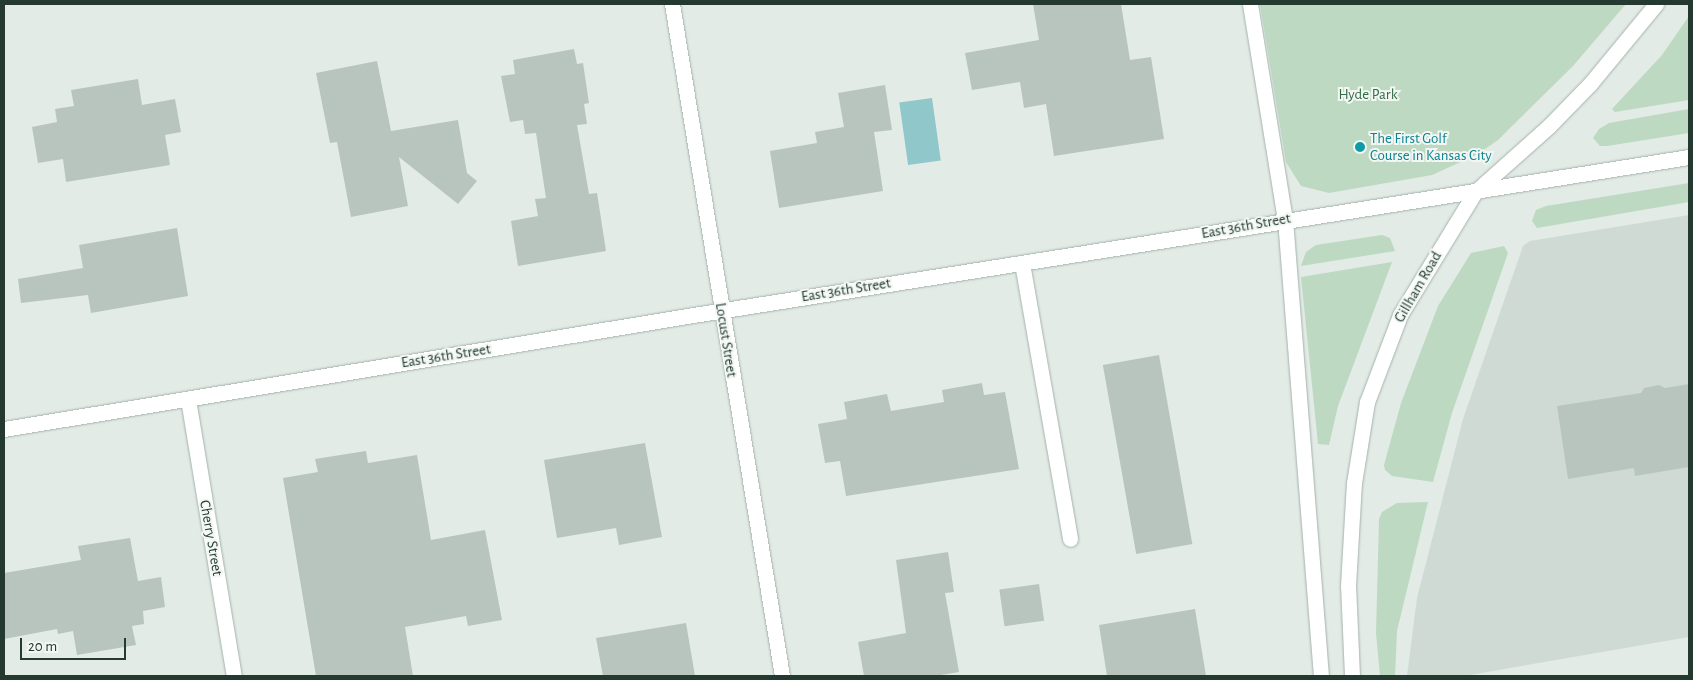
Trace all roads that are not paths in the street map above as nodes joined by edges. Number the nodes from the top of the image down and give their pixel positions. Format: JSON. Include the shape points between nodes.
{"nodes":[{"id":1,"x":672,"y":4,"type":"edge"},
{"id":2,"x":1250,"y":4,"type":"edge"},
{"id":3,"x":1656,"y":4,"type":"edge"},
{"id":4,"x":1689,"y":156,"type":"edge"},
{"id":5,"x":1475,"y":192,"type":"junction"},
{"id":6,"x":1285,"y":219,"type":"junction"},
{"id":7,"x":1022,"y":263,"type":"junction"},
{"id":8,"x":721,"y":310,"type":"junction"},
{"id":9,"x":188,"y":399,"type":"junction"},
{"id":10,"x":4,"y":429,"type":"edge"},
{"id":11,"x":1070,"y":539,"type":"dead end"},
{"id":12,"x":234,"y":676,"type":"edge"},
{"id":13,"x":782,"y":676,"type":"edge"},
{"id":14,"x":1321,"y":676,"type":"edge"},
{"id":15,"x":1352,"y":676,"type":"edge"}],
"edges":[{"from":1,"to":8,"type":"street","name":"Locust Street"},
{"from":2,"to":6,"type":"street"},
{"from":3,"to":5,"type":"street","name":"Gillham Road","via":[[1590,84],[1549,126]]},
{"from":4,"to":5,"type":"street","name":"East 36th Street"},
{"from":5,"to":6,"type":"street","name":"East 36th Street"},
{"from":5,"to":15,"type":"street","name":"Gillham Road","via":[[1400,315],[1367,402],[1354,484],[1348,577]]},
{"from":6,"to":7,"type":"street","name":"East 36th Street"},
{"from":6,"to":14,"type":"street"},
{"from":7,"to":8,"type":"street","name":"East 36th Street"},
{"from":7,"to":11,"type":"street"},
{"from":8,"to":9,"type":"street","name":"East 36th Street"},
{"from":8,"to":13,"type":"street","name":"Locust Street"},
{"from":9,"to":10,"type":"street","name":"East 36th Street"},
{"from":9,"to":12,"type":"street","name":"Cherry Street"}]}
